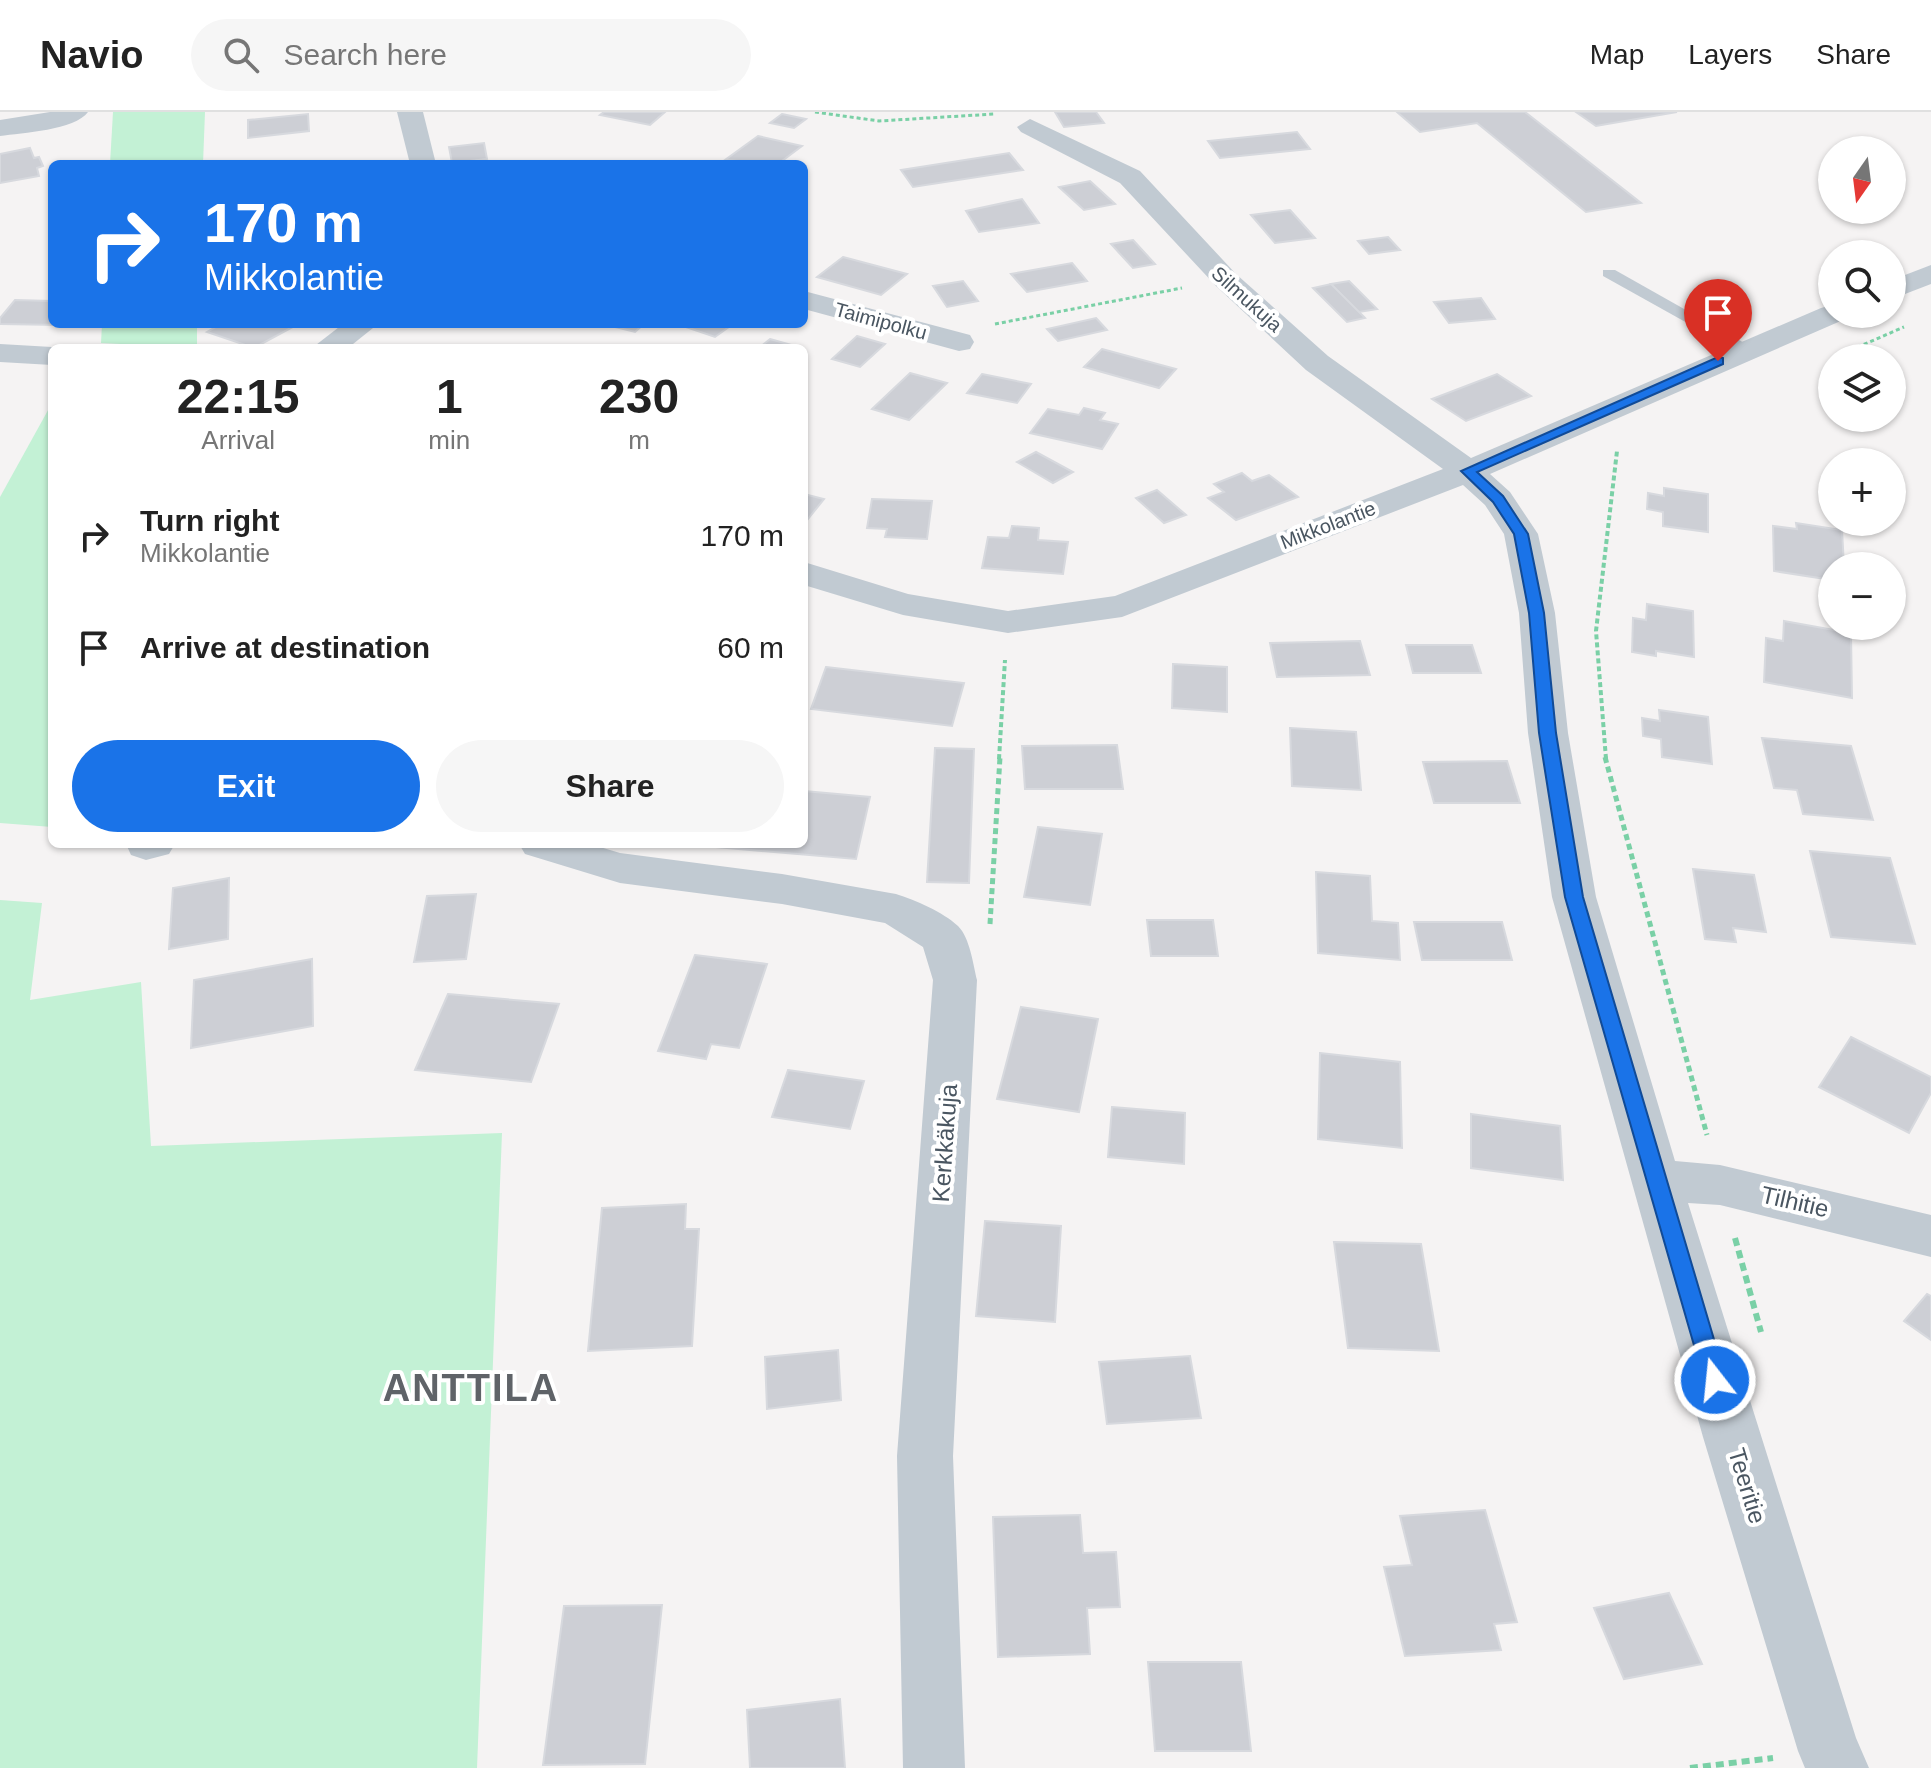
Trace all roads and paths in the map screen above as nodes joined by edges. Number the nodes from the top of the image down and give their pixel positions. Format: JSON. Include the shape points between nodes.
{"nodes":[{"id":1,"x":75,"y":112,"type":"edge"},
{"id":2,"x":410,"y":112,"type":"edge"},
{"id":3,"x":815,"y":112,"type":"edge"},
{"id":4,"x":1003,"y":114,"type":"edge"},
{"id":5,"x":1030,"y":127,"type":"dead end"},
{"id":6,"x":0,"y":128,"type":"edge"},
{"id":7,"x":422,"y":160,"type":"edge"},
{"id":8,"x":1609,"y":273,"type":"dead end"},
{"id":9,"x":1931,"y":274,"type":"edge"},
{"id":10,"x":1226,"y":280,"type":"junction"},
{"id":11,"x":1906,"y":284,"type":"edge"},
{"id":12,"x":808,"y":301,"type":"edge"},
{"id":13,"x":1818,"y":320,"type":"edge"},
{"id":14,"x":1917,"y":321,"type":"dead end"},
{"id":15,"x":357,"y":328,"type":"edge"},
{"id":16,"x":959,"y":342,"type":"joint"},
{"id":17,"x":333,"y":344,"type":"edge"},
{"id":18,"x":1864,"y":344,"type":"edge"},
{"id":19,"x":1747,"y":349,"type":"junction"},
{"id":20,"x":0,"y":353,"type":"edge"},
{"id":21,"x":48,"y":356,"type":"edge"},
{"id":22,"x":1617,"y":451,"type":"dead end"},
{"id":23,"x":1468,"y":471,"type":"junction"},
{"id":24,"x":808,"y":574,"type":"edge"},
{"id":25,"x":1006,"y":651,"type":"dead end"},
{"id":26,"x":553,"y":848,"type":"edge"},
{"id":27,"x":943,"y":938,"type":"junction"},
{"id":28,"x":1656,"y":1180,"type":"junction"},
{"id":29,"x":1720,"y":1185,"type":"junction"},
{"id":30,"x":1931,"y":1236,"type":"edge"},
{"id":31,"x":1762,"y":1336,"type":"dead end"},
{"id":32,"x":934,"y":1768,"type":"edge"},
{"id":33,"x":1838,"y":1768,"type":"edge"}],
"edges":[{"from":1,"to":6,"type":"street","via":[[43,123]]},
{"from":2,"to":7,"type":"street"},
{"from":3,"to":4,"type":"path","via":[[879,121]]},
{"from":5,"to":10,"type":"street","name":"Silmukuja","via":[[1130,177]]},
{"from":8,"to":19,"type":"lane"},
{"from":9,"to":11,"type":"street"},
{"from":10,"to":16,"type":"path","via":[[986,326]]},
{"from":10,"to":23,"type":"street","name":"Silmukuja","via":[[1317,363]]},
{"from":12,"to":16,"type":"street","name":"Taimipolku"},
{"from":13,"to":19,"type":"street","name":"Mikkolantie"},
{"from":14,"to":18,"type":"path"},
{"from":15,"to":17,"type":"street"},
{"from":19,"to":23,"type":"street","name":"Mikkolantie"},
{"from":20,"to":21,"type":"street"},
{"from":22,"to":29,"type":"path","via":[[1596,631],[1605,755]]},
{"from":23,"to":24,"type":"street","name":"Mikkolantie","via":[[1122,606],[1008,622],[903,604]]},
{"from":23,"to":28,"type":"street","name":"Teeritie","via":[[1498,499],[1521,534],[1537,613],[1548,733],[1574,897]]},
{"from":25,"to":27,"type":"path","via":[[992,924]]},
{"from":26,"to":27,"type":"street","via":[[620,868],[896,910]]},
{"from":27,"to":32,"type":"street","name":"Kerkkäkuja","via":[[955,980],[925,1456]]},
{"from":28,"to":29,"type":"street","name":"Tilhitie"},
{"from":28,"to":33,"type":"street","name":"Teeritie","via":[[1731,1437]]},
{"from":29,"to":30,"type":"street","name":"Tilhitie"},
{"from":29,"to":31,"type":"path"}]}
